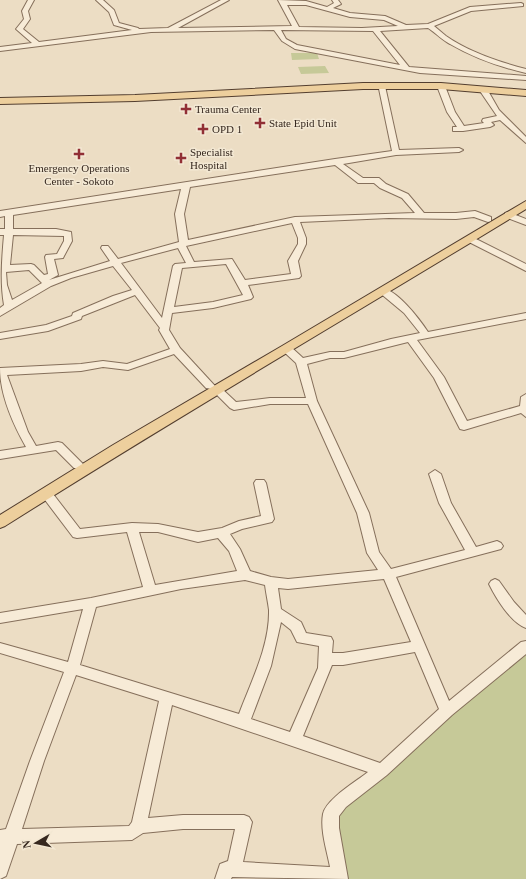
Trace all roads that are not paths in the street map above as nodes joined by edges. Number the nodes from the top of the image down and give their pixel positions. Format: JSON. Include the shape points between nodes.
{"nodes":[{"id":1,"x":31,"y":0,"type":"edge"},
{"id":2,"x":99,"y":0,"type":"edge"},
{"id":3,"x":226,"y":0,"type":"edge"},
{"id":4,"x":335,"y":0,"type":"edge"},
{"id":5,"x":513,"y":0,"type":"edge"},
{"id":6,"x":282,"y":2,"type":"edge"},
{"id":7,"x":521,"y":5,"type":"junction"},
{"id":8,"x":329,"y":8,"type":"junction"},
{"id":9,"x":526,"y":11,"type":"edge"},
{"id":10,"x":116,"y":24,"type":"junction"},
{"id":11,"x":429,"y":26,"type":"junction"},
{"id":12,"x":404,"y":27,"type":"junction"},
{"id":13,"x":276,"y":28,"type":"junction"},
{"id":14,"x":297,"y":29,"type":"junction"},
{"id":15,"x":375,"y":29,"type":"junction"},
{"id":16,"x":151,"y":30,"type":"junction"},
{"id":17,"x":167,"y":30,"type":"junction"},
{"id":18,"x":100,"y":35,"type":"junction"},
{"id":19,"x":39,"y":45,"type":"junction"},
{"id":20,"x":0,"y":49,"type":"edge"},
{"id":21,"x":406,"y":68,"type":"junction"},
{"id":22,"x":526,"y":71,"type":"edge"},
{"id":23,"x":526,"y":78,"type":"edge"},
{"id":24,"x":381,"y":86,"type":"junction"},
{"id":25,"x":441,"y":86,"type":"junction"},
{"id":26,"x":526,"y":89,"type":"edge"},
{"id":27,"x":484,"y":91,"type":"junction"},
{"id":28,"x":526,"y":93,"type":"edge"},
{"id":29,"x":0,"y":97,"type":"edge"},
{"id":30,"x":0,"y":101,"type":"edge"},
{"id":31,"x":502,"y":117,"type":"junction"},
{"id":32,"x":526,"y":141,"type":"edge"},
{"id":33,"x":459,"y":150,"type":"dead end"},
{"id":34,"x":396,"y":153,"type":"junction"},
{"id":35,"x":335,"y":161,"type":"junction"},
{"id":36,"x":186,"y":186,"type":"junction"},
{"id":37,"x":526,"y":197,"type":"edge"},
{"id":38,"x":526,"y":204,"type":"edge"},
{"id":39,"x":9,"y":212,"type":"junction"},
{"id":40,"x":0,"y":214,"type":"edge"},
{"id":41,"x":420,"y":215,"type":"junction"},
{"id":42,"x":508,"y":215,"type":"junction"},
{"id":43,"x":295,"y":220,"type":"junction"},
{"id":44,"x":488,"y":220,"type":"junction"},
{"id":45,"x":526,"y":222,"type":"edge"},
{"id":46,"x":5,"y":232,"type":"edge"},
{"id":47,"x":470,"y":239,"type":"junction"},
{"id":48,"x":182,"y":243,"type":"junction"},
{"id":49,"x":105,"y":248,"type":"dead end"},
{"id":50,"x":526,"y":258,"type":"edge"},
{"id":51,"x":116,"y":263,"type":"junction"},
{"id":52,"x":516,"y":263,"type":"junction"},
{"id":53,"x":191,"y":264,"type":"junction"},
{"id":54,"x":5,"y":268,"type":"junction"},
{"id":55,"x":526,"y":268,"type":"edge"},
{"id":56,"x":46,"y":281,"type":"junction"},
{"id":57,"x":242,"y":283,"type":"junction"},
{"id":58,"x":383,"y":291,"type":"junction"},
{"id":59,"x":136,"y":292,"type":"junction"},
{"id":60,"x":9,"y":306,"type":"junction"},
{"id":61,"x":0,"y":312,"type":"edge"},
{"id":62,"x":170,"y":312,"type":"junction"},
{"id":63,"x":526,"y":316,"type":"edge"},
{"id":64,"x":164,"y":327,"type":"junction"},
{"id":65,"x":0,"y":336,"type":"edge"},
{"id":66,"x":426,"y":336,"type":"junction"},
{"id":67,"x":411,"y":339,"type":"junction"},
{"id":68,"x":286,"y":349,"type":"junction"},
{"id":69,"x":176,"y":350,"type":"junction"},
{"id":70,"x":301,"y":362,"type":"junction"},
{"id":71,"x":0,"y":372,"type":"edge"},
{"id":72,"x":213,"y":387,"type":"junction"},
{"id":73,"x":526,"y":397,"type":"edge"},
{"id":74,"x":312,"y":401,"type":"junction"},
{"id":75,"x":525,"y":411,"type":"edge"},
{"id":76,"x":32,"y":449,"type":"junction"},
{"id":77,"x":0,"y":455,"type":"edge"},
{"id":78,"x":78,"y":465,"type":"junction"},
{"id":79,"x":435,"y":474,"type":"dead end"},
{"id":80,"x":260,"y":483,"type":"dead end"},
{"id":81,"x":46,"y":493,"type":"junction"},
{"id":82,"x":0,"y":514,"type":"edge"},
{"id":83,"x":0,"y":522,"type":"edge"},
{"id":84,"x":132,"y":527,"type":"junction"},
{"id":85,"x":224,"y":532,"type":"junction"},
{"id":86,"x":497,"y":546,"type":"dead end"},
{"id":87,"x":473,"y":553,"type":"junction"},
{"id":88,"x":388,"y":574,"type":"junction"},
{"id":89,"x":245,"y":575,"type":"junction"},
{"id":90,"x":271,"y":582,"type":"junction"},
{"id":91,"x":494,"y":584,"type":"dead end"},
{"id":92,"x":150,"y":591,"type":"junction"},
{"id":93,"x":91,"y":603,"type":"junction"},
{"id":94,"x":275,"y":611,"type":"junction"},
{"id":95,"x":0,"y":618,"type":"edge"},
{"id":96,"x":526,"y":623,"type":"edge"},
{"id":97,"x":420,"y":646,"type":"junction"},
{"id":98,"x":526,"y":646,"type":"edge"},
{"id":99,"x":0,"y":648,"type":"edge"},
{"id":100,"x":326,"y":659,"type":"junction"},
{"id":101,"x":73,"y":668,"type":"junction"},
{"id":102,"x":167,"y":698,"type":"junction"},
{"id":103,"x":447,"y":712,"type":"junction"},
{"id":104,"x":244,"y":722,"type":"junction"},
{"id":105,"x":294,"y":739,"type":"junction"},
{"id":106,"x":382,"y":770,"type":"junction"},
{"id":107,"x":139,"y":826,"type":"junction"},
{"id":108,"x":5,"y":836,"type":"edge"},
{"id":109,"x":0,"y":871,"type":"edge"},
{"id":110,"x":229,"y":874,"type":"edge"},
{"id":111,"x":340,"y":877,"type":"edge"}],
"edges":[{"from":1,"to":19,"type":"street","via":[[25,11],[27,19],[19,29]]},
{"from":2,"to":10,"type":"street","via":[[112,11]]},
{"from":3,"to":17,"type":"street"},
{"from":4,"to":8,"type":"street","via":[[338,4]]},
{"from":5,"to":7,"type":"street"},
{"from":6,"to":8,"type":"street","via":[[306,3]]},
{"from":6,"to":14,"type":"street"},
{"from":7,"to":9,"type":"street"},
{"from":7,"to":11,"type":"street","via":[[470,9]]},
{"from":8,"to":12,"type":"street","via":[[350,15],[385,18]]},
{"from":10,"to":16,"type":"street"},
{"from":10,"to":18,"type":"street"},
{"from":11,"to":12,"type":"street"},
{"from":11,"to":22,"type":"street","via":[[455,44],[504,65]]},
{"from":12,"to":15,"type":"street"},
{"from":13,"to":14,"type":"street"},
{"from":13,"to":17,"type":"street"},
{"from":13,"to":21,"type":"street","via":[[284,40],[295,47]]},
{"from":14,"to":15,"type":"street"},
{"from":15,"to":21,"type":"street"},
{"from":16,"to":17,"type":"street"},
{"from":16,"to":18,"type":"street"},
{"from":18,"to":19,"type":"street"},
{"from":19,"to":20,"type":"street"},
{"from":21,"to":23,"type":"street","via":[[438,73]]},
{"from":24,"to":25,"type":"main road"},
{"from":24,"to":30,"type":"main road","via":[[128,98]]},
{"from":24,"to":34,"type":"street"},
{"from":25,"to":27,"type":"main road"},
{"from":25,"to":31,"type":"street","via":[[460,129],[490,125],[486,121]]},
{"from":26,"to":29,"type":"main road","via":[[361,82],[132,95]]},
{"from":27,"to":28,"type":"main road"},
{"from":27,"to":31,"type":"street"},
{"from":31,"to":32,"type":"street"},
{"from":33,"to":34,"type":"street"},
{"from":34,"to":35,"type":"street"},
{"from":35,"to":36,"type":"street"},
{"from":35,"to":41,"type":"street","via":[[361,181],[376,180],[402,194]]},
{"from":36,"to":39,"type":"street"},
{"from":36,"to":48,"type":"street","via":[[178,216]]},
{"from":37,"to":44,"type":"main road"},
{"from":38,"to":42,"type":"main road"},
{"from":39,"to":40,"type":"street"},
{"from":39,"to":46,"type":"street"},
{"from":41,"to":43,"type":"street"},
{"from":41,"to":44,"type":"street","via":[[475,214]]},
{"from":42,"to":45,"type":"street"},
{"from":42,"to":47,"type":"main road"},
{"from":43,"to":48,"type":"street"},
{"from":43,"to":57,"type":"street","via":[[302,238],[302,244],[293,261],[296,276]]},
{"from":44,"to":72,"type":"main road"},
{"from":46,"to":54,"type":"street"},
{"from":46,"to":56,"type":"street","via":[[68,234],[68,241],[60,256],[49,257],[53,275]]},
{"from":47,"to":52,"type":"street"},
{"from":47,"to":58,"type":"main road"},
{"from":48,"to":51,"type":"street"},
{"from":48,"to":53,"type":"street"},
{"from":49,"to":51,"type":"street"},
{"from":50,"to":52,"type":"street"},
{"from":51,"to":56,"type":"street"},
{"from":51,"to":59,"type":"street"},
{"from":52,"to":55,"type":"street"},
{"from":53,"to":57,"type":"street","via":[[229,261]]},
{"from":53,"to":62,"type":"street","via":[[178,266]]},
{"from":54,"to":56,"type":"street","via":[[32,267],[36,274]]},
{"from":54,"to":60,"type":"street","via":[[1,271],[2,285]]},
{"from":56,"to":60,"type":"street"},
{"from":57,"to":62,"type":"street","via":[[248,297]]},
{"from":58,"to":66,"type":"street","via":[[413,315]]},
{"from":58,"to":68,"type":"main road"},
{"from":59,"to":64,"type":"street"},
{"from":59,"to":65,"type":"street","via":[[76,315],[78,317],[60,325]]},
{"from":60,"to":61,"type":"street"},
{"from":62,"to":64,"type":"street"},
{"from":63,"to":66,"type":"street"},
{"from":64,"to":69,"type":"street","via":[[167,338]]},
{"from":66,"to":67,"type":"street"},
{"from":67,"to":70,"type":"street"},
{"from":67,"to":75,"type":"street","via":[[439,377],[464,426]]},
{"from":68,"to":70,"type":"street"},
{"from":68,"to":72,"type":"main road"},
{"from":69,"to":71,"type":"street","via":[[120,368],[108,363],[79,368]]},
{"from":69,"to":72,"type":"street"},
{"from":70,"to":74,"type":"street"},
{"from":71,"to":76,"type":"street"},
{"from":72,"to":74,"type":"street","via":[[234,406],[270,401]]},
{"from":72,"to":78,"type":"main road"},
{"from":72,"to":81,"type":"main road"},
{"from":73,"to":75,"type":"street"},
{"from":74,"to":88,"type":"street","via":[[363,513],[373,553]]},
{"from":76,"to":77,"type":"street"},
{"from":76,"to":78,"type":"street","via":[[58,446]]},
{"from":78,"to":82,"type":"main road"},
{"from":79,"to":87,"type":"street","via":[[446,503]]},
{"from":80,"to":85,"type":"street","via":[[268,519],[240,525]]},
{"from":81,"to":83,"type":"main road"},
{"from":81,"to":84,"type":"street","via":[[77,534]]},
{"from":84,"to":85,"type":"street","via":[[158,528],[198,537]]},
{"from":84,"to":92,"type":"street"},
{"from":85,"to":89,"type":"street","via":[[224,538],[234,549]]},
{"from":86,"to":87,"type":"street"},
{"from":87,"to":88,"type":"street"},
{"from":88,"to":90,"type":"street","via":[[288,584]]},
{"from":88,"to":97,"type":"street"},
{"from":89,"to":90,"type":"street"},
{"from":89,"to":92,"type":"street"},
{"from":90,"to":94,"type":"street"},
{"from":91,"to":96,"type":"street","via":[[509,606]]},
{"from":92,"to":93,"type":"street"},
{"from":93,"to":95,"type":"street"},
{"from":93,"to":101,"type":"street"},
{"from":94,"to":100,"type":"street","via":[[296,626],[302,638],[326,641]]},
{"from":94,"to":104,"type":"street","via":[[261,674]]},
{"from":97,"to":100,"type":"street","via":[[343,659]]},
{"from":97,"to":103,"type":"street"},
{"from":98,"to":103,"type":"street"},
{"from":99,"to":101,"type":"street"},
{"from":100,"to":105,"type":"street","via":[[325,668]]},
{"from":101,"to":102,"type":"street"},
{"from":101,"to":108,"type":"street"},
{"from":102,"to":104,"type":"street"},
{"from":102,"to":107,"type":"street"},
{"from":103,"to":106,"type":"street"},
{"from":104,"to":105,"type":"street"},
{"from":105,"to":106,"type":"street"},
{"from":106,"to":111,"type":"street","via":[[341,802],[331,814]]},
{"from":107,"to":108,"type":"street","via":[[132,832]]},
{"from":107,"to":110,"type":"street","via":[[183,822],[244,822]]},
{"from":108,"to":109,"type":"street"},
{"from":110,"to":111,"type":"street"}]}
